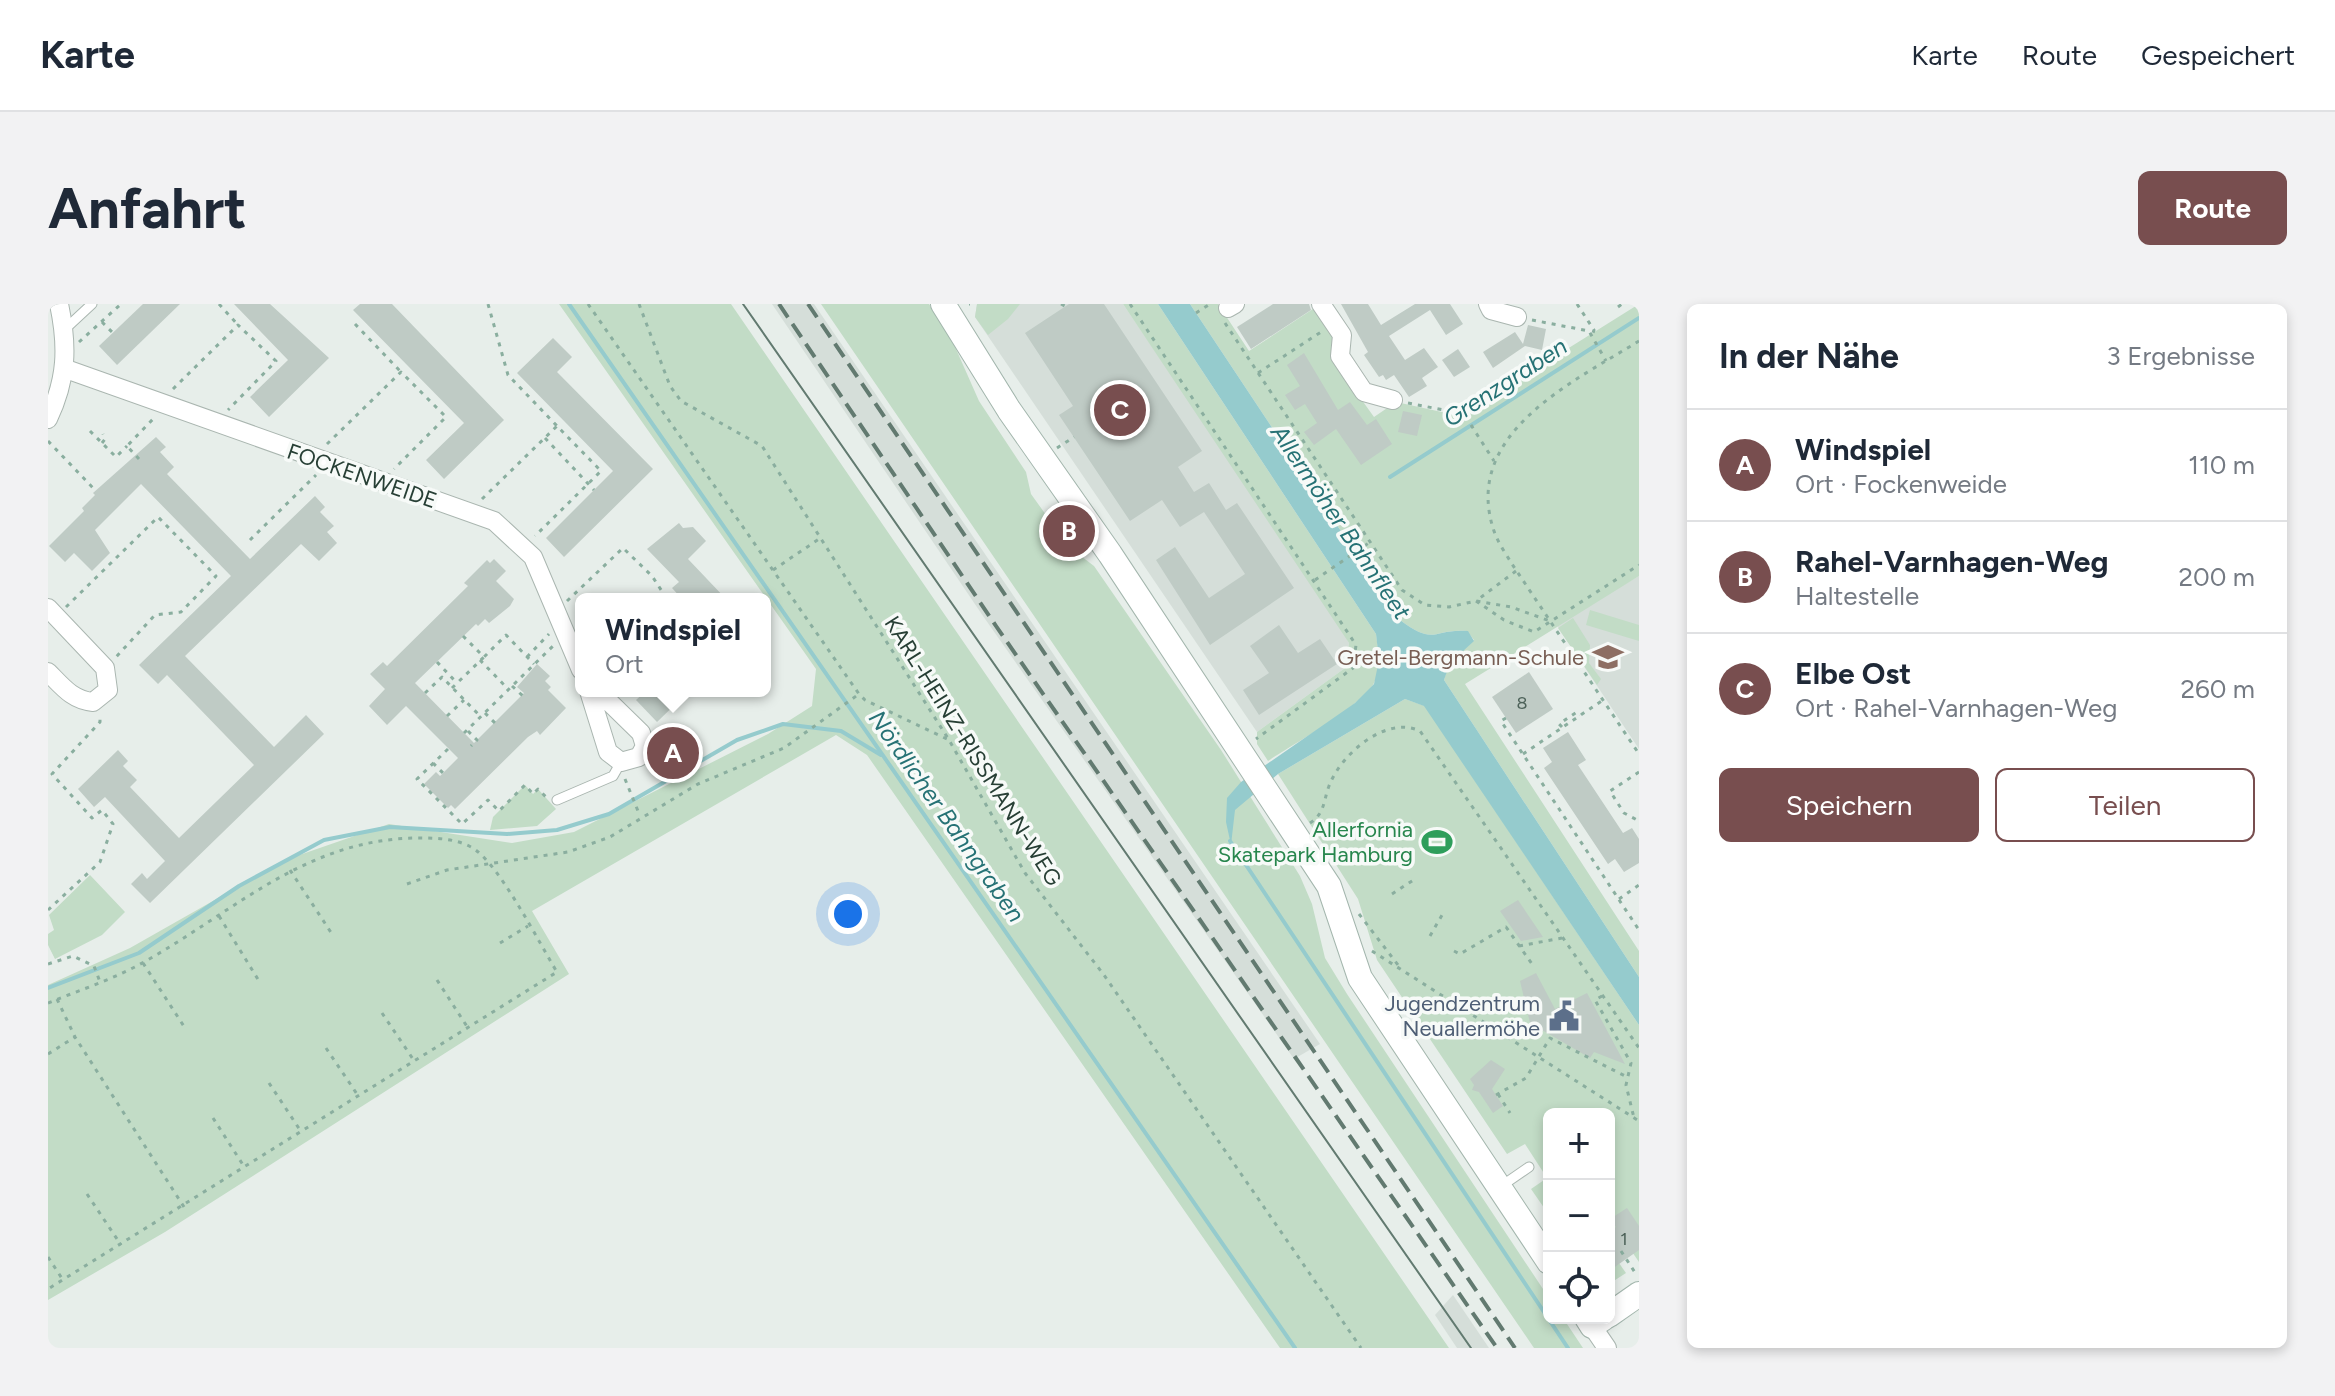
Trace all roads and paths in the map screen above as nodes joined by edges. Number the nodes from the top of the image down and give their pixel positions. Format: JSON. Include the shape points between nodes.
{"nodes":[{"id":1,"x":59,"y":304,"type":"edge"},
{"id":2,"x":92,"y":304,"type":"edge"},
{"id":3,"x":121,"y":304,"type":"edge"},
{"id":4,"x":219,"y":304,"type":"edge"},
{"id":5,"x":488,"y":304,"type":"edge"},
{"id":6,"x":588,"y":304,"type":"edge"},
{"id":7,"x":639,"y":304,"type":"edge"},
{"id":8,"x":943,"y":304,"type":"edge"},
{"id":9,"x":1130,"y":304,"type":"edge"},
{"id":10,"x":1321,"y":304,"type":"edge"},
{"id":11,"x":1488,"y":304,"type":"edge"},
{"id":12,"x":1577,"y":304,"type":"edge"},
{"id":13,"x":1223,"y":308,"type":"edge"},
{"id":14,"x":1196,"y":313,"type":"dead end"},
{"id":15,"x":1517,"y":317,"type":"joint"},
{"id":16,"x":102,"y":322,"type":"junction"},
{"id":17,"x":355,"y":324,"type":"dead end"},
{"id":18,"x":238,"y":325,"type":"junction"},
{"id":19,"x":1329,"y":326,"type":"dead end"},
{"id":20,"x":113,"y":333,"type":"dead end"},
{"id":21,"x":1592,"y":336,"type":"junction"},
{"id":22,"x":66,"y":338,"type":"junction"},
{"id":23,"x":1639,"y":341,"type":"edge"},
{"id":24,"x":1601,"y":349,"type":"junction"},
{"id":25,"x":1611,"y":358,"type":"junction"},
{"id":26,"x":1606,"y":362,"type":"junction"},
{"id":27,"x":66,"y":369,"type":"junction"},
{"id":28,"x":401,"y":372,"type":"junction"},
{"id":29,"x":1258,"y":373,"type":"junction"},
{"id":30,"x":1393,"y":400,"type":"joint"},
{"id":31,"x":162,"y":406,"type":"junction"},
{"id":32,"x":48,"y":419,"type":"edge"},
{"id":33,"x":214,"y":424,"type":"junction"},
{"id":34,"x":557,"y":426,"type":"junction"},
{"id":35,"x":90,"y":431,"type":"dead end"},
{"id":36,"x":103,"y":434,"type":"dead end"},
{"id":37,"x":1074,"y":437,"type":"dead end"},
{"id":38,"x":545,"y":438,"type":"junction"},
{"id":39,"x":48,"y":441,"type":"edge"},
{"id":40,"x":102,"y":443,"type":"junction"},
{"id":41,"x":127,"y":446,"type":"junction"},
{"id":42,"x":1056,"y":449,"type":"dead end"},
{"id":43,"x":139,"y":459,"type":"dead end"},
{"id":44,"x":320,"y":461,"type":"junction"},
{"id":45,"x":1494,"y":461,"type":"junction"},
{"id":46,"x":380,"y":483,"type":"junction"},
{"id":47,"x":588,"y":484,"type":"junction"},
{"id":48,"x":95,"y":490,"type":"dead end"},
{"id":49,"x":594,"y":490,"type":"dead end"},
{"id":50,"x":469,"y":512,"type":"junction"},
{"id":51,"x":822,"y":537,"type":"junction"},
{"id":52,"x":250,"y":540,"type":"dead end"},
{"id":53,"x":1370,"y":542,"type":"junction"},
{"id":54,"x":523,"y":547,"type":"junction"},
{"id":55,"x":1639,"y":565,"type":"edge"},
{"id":56,"x":773,"y":570,"type":"junction"},
{"id":57,"x":1516,"y":571,"type":"junction"},
{"id":58,"x":1315,"y":580,"type":"junction"},
{"id":59,"x":576,"y":593,"type":"edge"},
{"id":60,"x":663,"y":593,"type":"edge"},
{"id":61,"x":575,"y":594,"type":"edge"},
{"id":62,"x":1476,"y":601,"type":"junction"},
{"id":63,"x":52,"y":612,"type":"edge"},
{"id":64,"x":556,"y":612,"type":"junction"},
{"id":65,"x":1550,"y":621,"type":"junction"},
{"id":66,"x":565,"y":634,"type":"junction"},
{"id":67,"x":463,"y":636,"type":"dead end"},
{"id":68,"x":546,"y":638,"type":"dead end"},
{"id":69,"x":575,"y":656,"type":"edge"},
{"id":70,"x":527,"y":657,"type":"junction"},
{"id":71,"x":482,"y":659,"type":"junction"},
{"id":72,"x":437,"y":662,"type":"dead end"},
{"id":73,"x":534,"y":664,"type":"junction"},
{"id":74,"x":105,"y":668,"type":"junction"},
{"id":75,"x":48,"y":672,"type":"edge"},
{"id":76,"x":457,"y":683,"type":"junction"},
{"id":77,"x":510,"y":687,"type":"junction"},
{"id":78,"x":452,"y":688,"type":"junction"},
{"id":79,"x":425,"y":693,"type":"dead end"},
{"id":80,"x":859,"y":694,"type":"junction"},
{"id":81,"x":101,"y":697,"type":"junction"},
{"id":82,"x":524,"y":697,"type":"dead end"},
{"id":83,"x":591,"y":697,"type":"edge"},
{"id":84,"x":604,"y":697,"type":"edge"},
{"id":85,"x":464,"y":700,"type":"junction"},
{"id":86,"x":1603,"y":700,"type":"junction"},
{"id":87,"x":483,"y":715,"type":"junction"},
{"id":88,"x":447,"y":716,"type":"dead end"},
{"id":89,"x":1506,"y":718,"type":"dead end"},
{"id":90,"x":495,"y":723,"type":"dead end"},
{"id":91,"x":949,"y":740,"type":"junction"},
{"id":92,"x":471,"y":746,"type":"dead end"},
{"id":93,"x":448,"y":749,"type":"dead end"},
{"id":94,"x":1242,"y":753,"type":"junction"},
{"id":95,"x":1523,"y":754,"type":"junction"},
{"id":96,"x":1639,"y":754,"type":"edge"},
{"id":97,"x":621,"y":762,"type":"junction"},
{"id":98,"x":433,"y":763,"type":"junction"},
{"id":99,"x":1639,"y":772,"type":"edge"},
{"id":100,"x":443,"y":773,"type":"dead end"},
{"id":101,"x":628,"y":790,"type":"dead end"},
{"id":102,"x":557,"y":800,"type":"joint"},
{"id":103,"x":640,"y":816,"type":"junction"},
{"id":104,"x":1639,"y":821,"type":"edge"},
{"id":105,"x":1295,"y":833,"type":"junction"},
{"id":106,"x":490,"y":864,"type":"junction"},
{"id":107,"x":290,"y":870,"type":"junction"},
{"id":108,"x":1415,"y":879,"type":"dead end"},
{"id":109,"x":407,"y":884,"type":"dead end"},
{"id":110,"x":1639,"y":885,"type":"edge"},
{"id":111,"x":1392,"y":894,"type":"dead end"},
{"id":112,"x":1619,"y":899,"type":"junction"},
{"id":113,"x":1354,"y":907,"type":"dead end"},
{"id":114,"x":48,"y":910,"type":"edge"},
{"id":115,"x":1442,"y":915,"type":"dead end"},
{"id":116,"x":219,"y":916,"type":"junction"},
{"id":117,"x":528,"y":926,"type":"junction"},
{"id":118,"x":1639,"y":930,"type":"edge"},
{"id":119,"x":332,"y":934,"type":"dead end"},
{"id":120,"x":1430,"y":936,"type":"dead end"},
{"id":121,"x":1562,"y":938,"type":"junction"},
{"id":122,"x":500,"y":943,"type":"dead end"},
{"id":123,"x":1519,"y":946,"type":"junction"},
{"id":124,"x":1368,"y":949,"type":"dead end"},
{"id":125,"x":1454,"y":951,"type":"dead end"},
{"id":126,"x":143,"y":963,"type":"junction"},
{"id":127,"x":48,"y":964,"type":"edge"},
{"id":128,"x":1532,"y":964,"type":"dead end"},
{"id":129,"x":1401,"y":968,"type":"junction"},
{"id":130,"x":437,"y":980,"type":"dead end"},
{"id":131,"x":259,"y":981,"type":"dead end"},
{"id":132,"x":100,"y":982,"type":"junction"},
{"id":133,"x":1602,"y":996,"type":"junction"},
{"id":134,"x":57,"y":999,"type":"junction"},
{"id":135,"x":48,"y":1003,"type":"edge"},
{"id":136,"x":382,"y":1013,"type":"dead end"},
{"id":137,"x":185,"y":1028,"type":"dead end"},
{"id":138,"x":468,"y":1028,"type":"junction"},
{"id":139,"x":75,"y":1037,"type":"junction"},
{"id":140,"x":326,"y":1048,"type":"dead end"},
{"id":141,"x":1639,"y":1048,"type":"edge"},
{"id":142,"x":48,"y":1054,"type":"edge"},
{"id":143,"x":1539,"y":1057,"type":"junction"},
{"id":144,"x":415,"y":1062,"type":"junction"},
{"id":145,"x":1629,"y":1078,"type":"junction"},
{"id":146,"x":269,"y":1083,"type":"dead end"},
{"id":147,"x":359,"y":1097,"type":"junction"},
{"id":148,"x":1510,"y":1113,"type":"dead end"},
{"id":149,"x":213,"y":1118,"type":"dead end"},
{"id":150,"x":1634,"y":1118,"type":"junction"},
{"id":151,"x":1639,"y":1121,"type":"edge"},
{"id":152,"x":302,"y":1133,"type":"junction"},
{"id":153,"x":1529,"y":1167,"type":"dead end"},
{"id":154,"x":245,"y":1168,"type":"junction"},
{"id":155,"x":1500,"y":1187,"type":"junction"},
{"id":156,"x":87,"y":1194,"type":"dead end"},
{"id":157,"x":184,"y":1207,"type":"junction"},
{"id":158,"x":121,"y":1245,"type":"junction"},
{"id":159,"x":1621,"y":1251,"type":"dead end"},
{"id":160,"x":1543,"y":1253,"type":"edge"},
{"id":161,"x":48,"y":1257,"type":"edge"},
{"id":162,"x":63,"y":1280,"type":"junction"},
{"id":163,"x":1638,"y":1288,"type":"edge"},
{"id":164,"x":48,"y":1289,"type":"edge"},
{"id":165,"x":1615,"y":1306,"type":"edge"},
{"id":166,"x":1600,"y":1324,"type":"edge"},
{"id":167,"x":1361,"y":1348,"type":"edge"},
{"id":168,"x":1607,"y":1348,"type":"edge"}],
"edges":[{"from":1,"to":22,"type":"street"},
{"from":2,"to":22,"type":"lane"},
{"from":3,"to":16,"type":"path"},
{"from":4,"to":18,"type":"path"},
{"from":5,"to":34,"type":"path","via":[[508,375]]},
{"from":6,"to":56,"type":"path"},
{"from":7,"to":51,"type":"path","name":"KARL-HEINZ-RISSMANN-WEG","via":[[670,386],[681,401],[762,446]]},
{"from":8,"to":94,"type":"street"},
{"from":9,"to":58,"type":"path"},
{"from":10,"to":30,"type":"street","via":[[1342,335],[1340,356],[1364,392]]},
{"from":11,"to":15,"type":"street","via":[[1491,310]]},
{"from":12,"to":21,"type":"path","via":[[1594,330]]},
{"from":13,"to":14,"type":"path"},
{"from":13,"to":29,"type":"path"},
{"from":15,"to":21,"type":"path","via":[[1589,331]]},
{"from":16,"to":20,"type":"path"},
{"from":16,"to":22,"type":"path","via":[[83,341]]},
{"from":17,"to":28,"type":"path"},
{"from":18,"to":31,"type":"path"},
{"from":18,"to":33,"type":"path","via":[[276,361]]},
{"from":19,"to":29,"type":"path"},
{"from":21,"to":24,"type":"path"},
{"from":22,"to":27,"type":"street"},
{"from":23,"to":25,"type":"path"},
{"from":24,"to":25,"type":"path"},
{"from":24,"to":26,"type":"path"},
{"from":25,"to":26,"type":"path"},
{"from":26,"to":45,"type":"path","via":[[1547,399],[1516,426]]},
{"from":27,"to":31,"type":"street","name":"FOCKENWEIDE"},
{"from":27,"to":32,"type":"street"},
{"from":28,"to":44,"type":"path"},
{"from":28,"to":46,"type":"path","via":[[446,417]]},
{"from":29,"to":53,"type":"path"},
{"from":30,"to":45,"type":"path","via":[[1466,417]]},
{"from":31,"to":33,"type":"street","name":"FOCKENWEIDE"},
{"from":31,"to":41,"type":"path"},
{"from":33,"to":44,"type":"street","name":"FOCKENWEIDE"},
{"from":34,"to":38,"type":"path"},
{"from":34,"to":47,"type":"path","via":[[601,471]]},
{"from":35,"to":40,"type":"path"},
{"from":36,"to":40,"type":"path"},
{"from":37,"to":42,"type":"path"},
{"from":38,"to":47,"type":"path"},
{"from":38,"to":50,"type":"path"},
{"from":39,"to":48,"type":"path"},
{"from":40,"to":41,"type":"path","via":[[116,457]]},
{"from":41,"to":43,"type":"path"},
{"from":44,"to":46,"type":"street","name":"FOCKENWEIDE"},
{"from":44,"to":52,"type":"path"},
{"from":45,"to":57,"type":"path","via":[[1489,498],[1494,531]]},
{"from":46,"to":50,"type":"street","name":"FOCKENWEIDE"},
{"from":47,"to":49,"type":"path"},
{"from":47,"to":54,"type":"path"},
{"from":50,"to":54,"type":"street","name":"FOCKENWEIDE","via":[[494,521]]},
{"from":51,"to":56,"type":"path"},
{"from":51,"to":91,"type":"path","name":"KARL-HEINZ-RISSMANN-WEG"},
{"from":53,"to":58,"type":"path"},
{"from":53,"to":62,"type":"path","via":[[1402,590],[1425,605]]},
{"from":54,"to":64,"type":"street","name":"FOCKENWEIDE","via":[[533,557]]},
{"from":55,"to":65,"type":"path"},
{"from":56,"to":80,"type":"path"},
{"from":57,"to":62,"type":"path"},
{"from":57,"to":65,"type":"path"},
{"from":58,"to":94,"type":"path","via":[[1356,645],[1353,668]]},
{"from":59,"to":60,"type":"path","via":[[623,548]]},
{"from":61,"to":64,"type":"path"},
{"from":62,"to":65,"type":"path"},
{"from":62,"to":65,"type":"path","via":[[1534,632]]},
{"from":63,"to":74,"type":"street"},
{"from":63,"to":74,"type":"path","via":[[158,517],[216,576],[181,612],[155,615]]},
{"from":64,"to":66,"type":"street","name":"FOCKENWEIDE"},
{"from":65,"to":86,"type":"path"},
{"from":66,"to":69,"type":"street","name":"FOCKENWEIDE"},
{"from":66,"to":73,"type":"path"},
{"from":67,"to":71,"type":"path"},
{"from":68,"to":70,"type":"path"},
{"from":70,"to":71,"type":"path","via":[[506,635]]},
{"from":70,"to":73,"type":"path"},
{"from":71,"to":76,"type":"path"},
{"from":71,"to":77,"type":"path"},
{"from":72,"to":76,"type":"path"},
{"from":73,"to":77,"type":"path"},
{"from":74,"to":81,"type":"street","via":[[110,683]]},
{"from":75,"to":81,"type":"street","via":[[76,698],[93,702]]},
{"from":76,"to":78,"type":"path"},
{"from":77,"to":82,"type":"path"},
{"from":77,"to":87,"type":"path"},
{"from":78,"to":79,"type":"path","via":[[442,677]]},
{"from":78,"to":85,"type":"path"},
{"from":80,"to":91,"type":"path"},
{"from":80,"to":103,"type":"path","via":[[784,748],[698,784]]},
{"from":81,"to":114,"type":"path","via":[[100,722],[52,774],[92,818],[102,810],[113,824],[100,862]]},
{"from":83,"to":97,"type":"street","via":[[608,752]]},
{"from":84,"to":97,"type":"street","via":[[641,733],[645,746],[639,757]]},
{"from":85,"to":87,"type":"path"},
{"from":85,"to":88,"type":"path"},
{"from":86,"to":95,"type":"path"},
{"from":86,"to":96,"type":"path"},
{"from":87,"to":90,"type":"path"},
{"from":87,"to":92,"type":"path","via":[[466,731],[477,740]]},
{"from":89,"to":95,"type":"path","via":[[1501,721]]},
{"from":91,"to":167,"type":"path","name":"KARL-HEINZ-RISSMANN-WEG","via":[[1025,873],[1104,975]]},
{"from":93,"to":98,"type":"path"},
{"from":94,"to":105,"type":"street"},
{"from":95,"to":112,"type":"path"},
{"from":97,"to":102,"type":"lane","via":[[613,776]]},
{"from":98,"to":100,"type":"path"},
{"from":98,"to":102,"type":"path","via":[[417,779],[462,824],[488,800],[499,811],[525,785],[533,794],[538,789],[551,802]]},
{"from":99,"to":104,"type":"path","via":[[1610,791],[1624,813]]},
{"from":101,"to":103,"type":"path"},
{"from":103,"to":106,"type":"path","via":[[610,837],[568,852]]},
{"from":105,"to":121,"type":"path","via":[[1318,817],[1329,786],[1349,756],[1389,726],[1406,724],[1420,731]]},
{"from":105,"to":155,"type":"street","via":[[1329,886],[1360,978]]},
{"from":106,"to":107,"type":"path","via":[[471,847],[441,838],[389,839],[324,854]]},
{"from":106,"to":109,"type":"path","via":[[447,870]]},
{"from":106,"to":117,"type":"path"},
{"from":107,"to":116,"type":"path"},
{"from":107,"to":119,"type":"path"},
{"from":108,"to":111,"type":"path"},
{"from":110,"to":112,"type":"path"},
{"from":112,"to":118,"type":"path"},
{"from":113,"to":129,"type":"path"},
{"from":115,"to":120,"type":"path"},
{"from":116,"to":126,"type":"path"},
{"from":116,"to":131,"type":"path"},
{"from":117,"to":122,"type":"path"},
{"from":117,"to":138,"type":"path","via":[[557,972]]},
{"from":121,"to":123,"type":"path"},
{"from":121,"to":133,"type":"path"},
{"from":123,"to":125,"type":"path","via":[[1506,927],[1460,954]]},
{"from":123,"to":128,"type":"path"},
{"from":124,"to":129,"type":"path"},
{"from":126,"to":132,"type":"path"},
{"from":126,"to":137,"type":"path"},
{"from":127,"to":132,"type":"path","via":[[73,956],[94,966]]},
{"from":129,"to":143,"type":"path"},
{"from":130,"to":138,"type":"path"},
{"from":132,"to":134,"type":"path"},
{"from":133,"to":141,"type":"path"},
{"from":133,"to":145,"type":"path","via":[[1595,1000],[1631,1063]]},
{"from":134,"to":135,"type":"path"},
{"from":134,"to":139,"type":"path"},
{"from":136,"to":144,"type":"path"},
{"from":138,"to":144,"type":"path"},
{"from":139,"to":142,"type":"path"},
{"from":139,"to":157,"type":"path"},
{"from":140,"to":147,"type":"path"},
{"from":143,"to":145,"type":"path","via":[[1550,1038]]},
{"from":143,"to":148,"type":"path","via":[[1526,1078],[1497,1094]]},
{"from":143,"to":150,"type":"path"},
{"from":144,"to":147,"type":"path"},
{"from":145,"to":150,"type":"path"},
{"from":146,"to":152,"type":"path"},
{"from":147,"to":152,"type":"path"},
{"from":149,"to":154,"type":"path"},
{"from":150,"to":151,"type":"path"},
{"from":152,"to":154,"type":"path"},
{"from":153,"to":155,"type":"lane"},
{"from":154,"to":157,"type":"path"},
{"from":155,"to":160,"type":"street"},
{"from":156,"to":158,"type":"path"},
{"from":157,"to":158,"type":"path"},
{"from":158,"to":162,"type":"path"},
{"from":159,"to":163,"type":"path","via":[[1636,1272]]},
{"from":161,"to":162,"type":"path"},
{"from":162,"to":164,"type":"path"},
{"from":163,"to":165,"type":"street"},
{"from":166,"to":168,"type":"street"}]}
